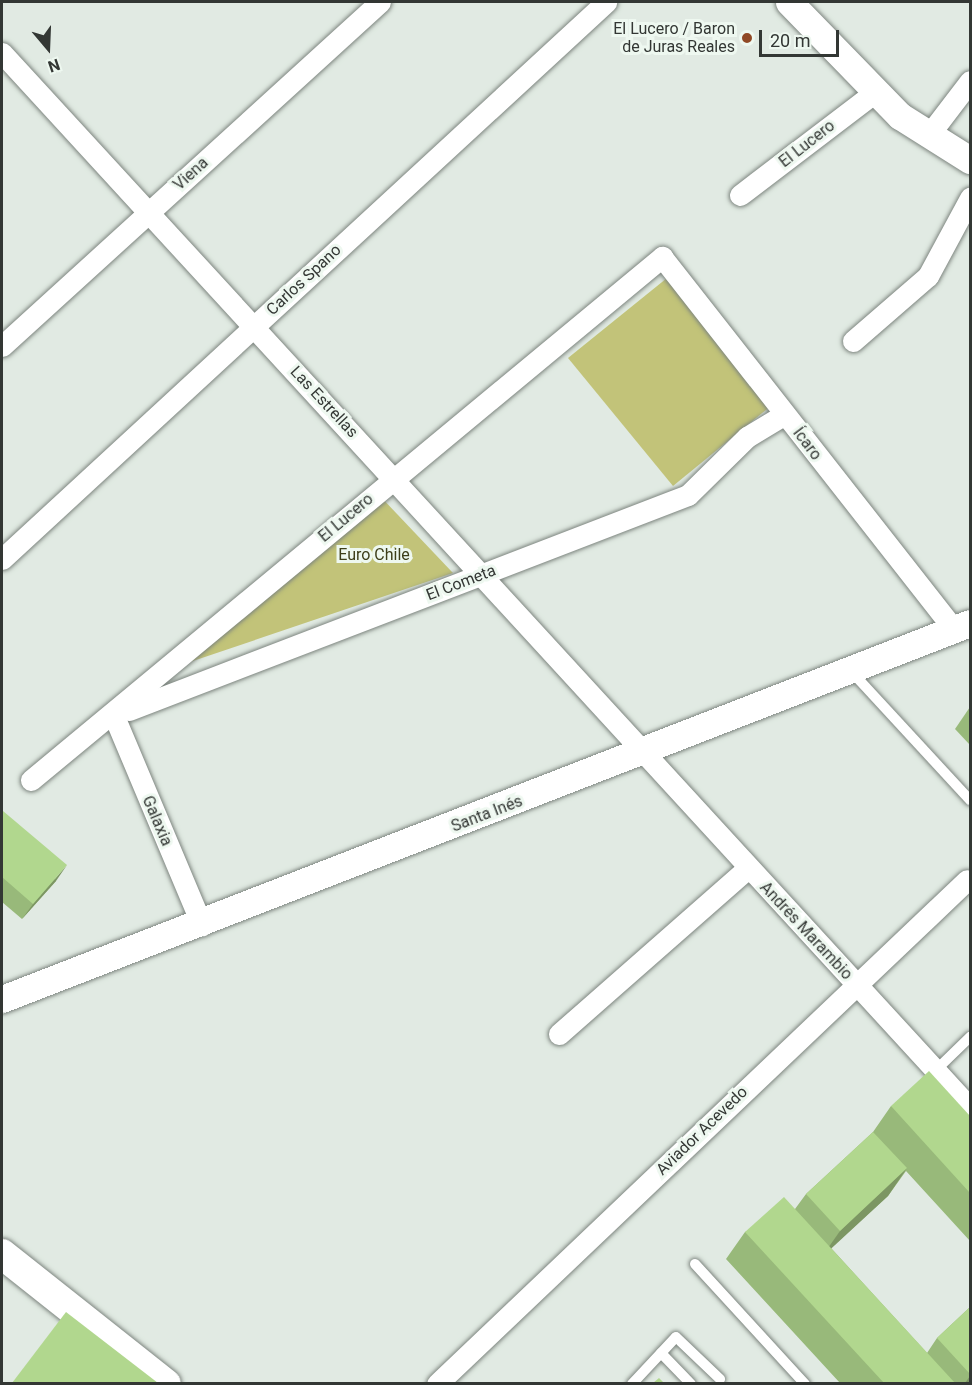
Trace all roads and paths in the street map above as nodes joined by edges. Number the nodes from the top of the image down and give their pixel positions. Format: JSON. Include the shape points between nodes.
{"nodes":[{"id":1,"x":380,"y":2,"type":"edge"},
{"id":2,"x":606,"y":2,"type":"edge"},
{"id":3,"x":789,"y":2,"type":"edge"},
{"id":4,"x":2,"y":53,"type":"edge"},
{"id":5,"x":970,"y":81,"type":"edge"},
{"id":6,"x":874,"y":93,"type":"junction"},
{"id":7,"x":928,"y":136,"type":"junction"},
{"id":8,"x":970,"y":160,"type":"edge"},
{"id":9,"x":741,"y":195,"type":"dead end"},
{"id":10,"x":970,"y":198,"type":"edge"},
{"id":11,"x":149,"y":212,"type":"junction"},
{"id":12,"x":662,"y":257,"type":"joint"},
{"id":13,"x":254,"y":326,"type":"junction"},
{"id":14,"x":852,"y":341,"type":"dead end"},
{"id":15,"x":2,"y":346,"type":"edge"},
{"id":16,"x":785,"y":414,"type":"junction"},
{"id":17,"x":393,"y":478,"type":"junction"},
{"id":18,"x":2,"y":559,"type":"edge"},
{"id":19,"x":480,"y":575,"type":"junction"},
{"id":20,"x":962,"y":626,"type":"edge"},
{"id":21,"x":851,"y":670,"type":"junction"},
{"id":22,"x":114,"y":716,"type":"junction"},
{"id":23,"x":642,"y":754,"type":"junction"},
{"id":24,"x":31,"y":780,"type":"dead end"},
{"id":25,"x":970,"y":800,"type":"edge"},
{"id":26,"x":748,"y":868,"type":"junction"},
{"id":27,"x":967,"y":880,"type":"dead end"},
{"id":28,"x":202,"y":925,"type":"junction"},
{"id":29,"x":855,"y":985,"type":"junction"},
{"id":30,"x":2,"y":999,"type":"edge"},
{"id":31,"x":559,"y":1034,"type":"dead end"},
{"id":32,"x":970,"y":1037,"type":"edge"},
{"id":33,"x":935,"y":1071,"type":"junction"},
{"id":34,"x":970,"y":1108,"type":"edge"},
{"id":35,"x":2,"y":1254,"type":"edge"},
{"id":36,"x":695,"y":1264,"type":"dead end"},
{"id":37,"x":661,"y":1353,"type":"junction"},
{"id":38,"x":720,"y":1379,"type":"dead end"},
{"id":39,"x":166,"y":1383,"type":"edge"},
{"id":40,"x":437,"y":1383,"type":"edge"},
{"id":41,"x":632,"y":1383,"type":"edge"},
{"id":42,"x":691,"y":1383,"type":"edge"},
{"id":43,"x":805,"y":1383,"type":"edge"}],
"edges":[{"from":1,"to":11,"type":"street","name":"Viena"},
{"from":2,"to":13,"type":"street","name":"Carlos Spano"},
{"from":3,"to":6,"type":"street"},
{"from":4,"to":11,"type":"street","name":"Las Estrellas"},
{"from":5,"to":7,"type":"street"},
{"from":6,"to":7,"type":"street"},
{"from":6,"to":9,"type":"street","name":"El Lucero"},
{"from":7,"to":8,"type":"street"},
{"from":10,"to":14,"type":"street","via":[[928,276]]},
{"from":11,"to":13,"type":"street","name":"Las Estrellas"},
{"from":11,"to":15,"type":"street","name":"Viena"},
{"from":12,"to":16,"type":"street","name":"Ícaro"},
{"from":12,"to":17,"type":"street","name":"El Lucero"},
{"from":13,"to":17,"type":"street","name":"Las Estrellas"},
{"from":13,"to":18,"type":"street","name":"Carlos Spano"},
{"from":16,"to":19,"type":"street","name":"El Cometa","via":[[747,437],[688,495]]},
{"from":16,"to":20,"type":"street","name":"Ícaro"},
{"from":17,"to":19,"type":"street","name":"Las Estrellas"},
{"from":17,"to":22,"type":"street","name":"El Lucero"},
{"from":19,"to":22,"type":"street","name":"El Cometa"},
{"from":19,"to":23,"type":"street","name":"Las Estrellas"},
{"from":20,"to":21,"type":"street","name":"Santa Inés"},
{"from":21,"to":23,"type":"street","name":"Santa Inés"},
{"from":21,"to":25,"type":"lane"},
{"from":22,"to":24,"type":"street","name":"El Lucero"},
{"from":22,"to":28,"type":"street","name":"Galaxia"},
{"from":23,"to":26,"type":"street","name":"Andrés Marambio"},
{"from":23,"to":28,"type":"street","name":"Santa Inés"},
{"from":26,"to":29,"type":"street","name":"Andrés Marambio"},
{"from":26,"to":31,"type":"street"},
{"from":27,"to":29,"type":"street","name":"Aviador Acevedo"},
{"from":28,"to":30,"type":"street","name":"Santa Inés"},
{"from":29,"to":33,"type":"street","name":"Andrés Marambio"},
{"from":29,"to":40,"type":"street","name":"Aviador Acevedo"},
{"from":32,"to":33,"type":"lane"},
{"from":33,"to":34,"type":"street","name":"Andrés Marambio"},
{"from":35,"to":39,"type":"main road"},
{"from":36,"to":43,"type":"lane"},
{"from":37,"to":38,"type":"lane","via":[[676,1337]]},
{"from":37,"to":41,"type":"lane"},
{"from":37,"to":42,"type":"lane"}]}
